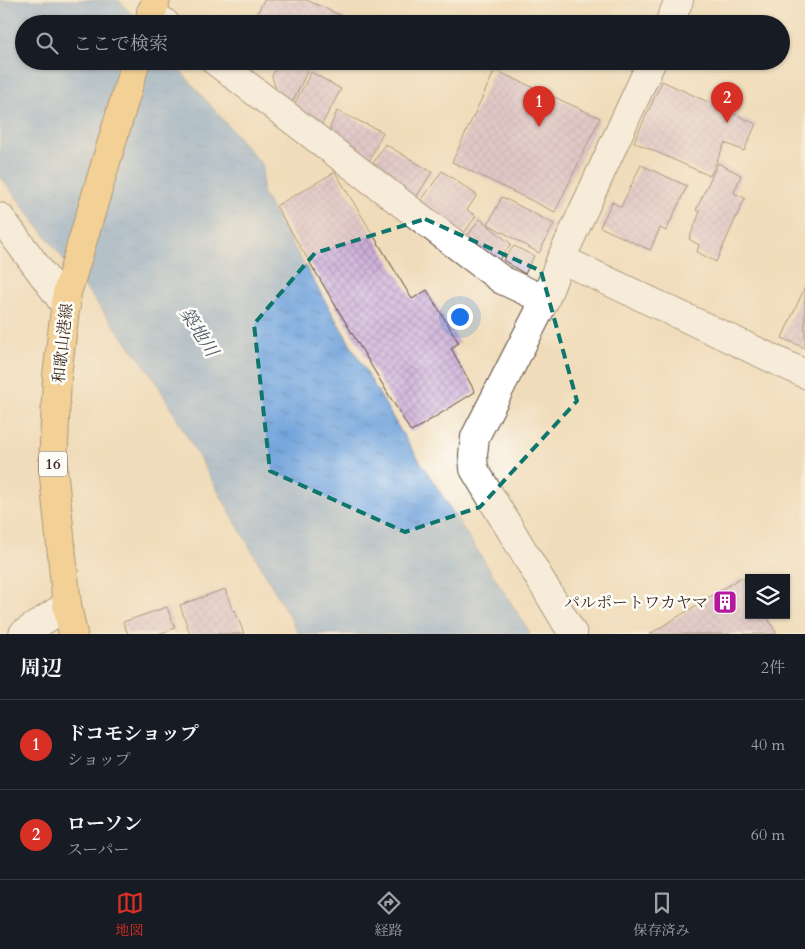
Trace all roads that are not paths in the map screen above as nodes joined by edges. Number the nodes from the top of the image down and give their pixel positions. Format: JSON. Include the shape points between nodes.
{"nodes":[{"id":1,"x":680,"y":0,"type":"edge"},
{"id":2,"x":673,"y":15,"type":"edge"},
{"id":3,"x":133,"y":70,"type":"edge"},
{"id":4,"x":227,"y":70,"type":"edge"},
{"id":5,"x":648,"y":70,"type":"edge"},
{"id":6,"x":0,"y":217,"type":"edge"},
{"id":7,"x":562,"y":259,"type":"junction"},
{"id":8,"x":66,"y":299,"type":"junction"},
{"id":9,"x":545,"y":300,"type":"junction"},
{"id":10,"x":805,"y":374,"type":"edge"},
{"id":11,"x":67,"y":605,"type":"junction"},
{"id":12,"x":22,"y":634,"type":"edge"},
{"id":13,"x":73,"y":634,"type":"edge"},
{"id":14,"x":573,"y":634,"type":"edge"}],
"edges":[{"from":1,"to":2,"type":"street"},
{"from":3,"to":8,"type":"main road","name":"和歌山港線","number":"16"},
{"from":4,"to":9,"type":"street","via":[[502,280]]},
{"from":5,"to":7,"type":"street"},
{"from":6,"to":8,"type":"street"},
{"from":7,"to":9,"type":"street"},
{"from":7,"to":10,"type":"street"},
{"from":8,"to":11,"type":"main road","name":"和歌山港線","number":"16","via":[[57,376],[53,467]]},
{"from":9,"to":14,"type":"street","via":[[475,437],[474,469]]},
{"from":11,"to":12,"type":"street"},
{"from":11,"to":13,"type":"main road","name":"和歌山港線","number":"16"}]}
